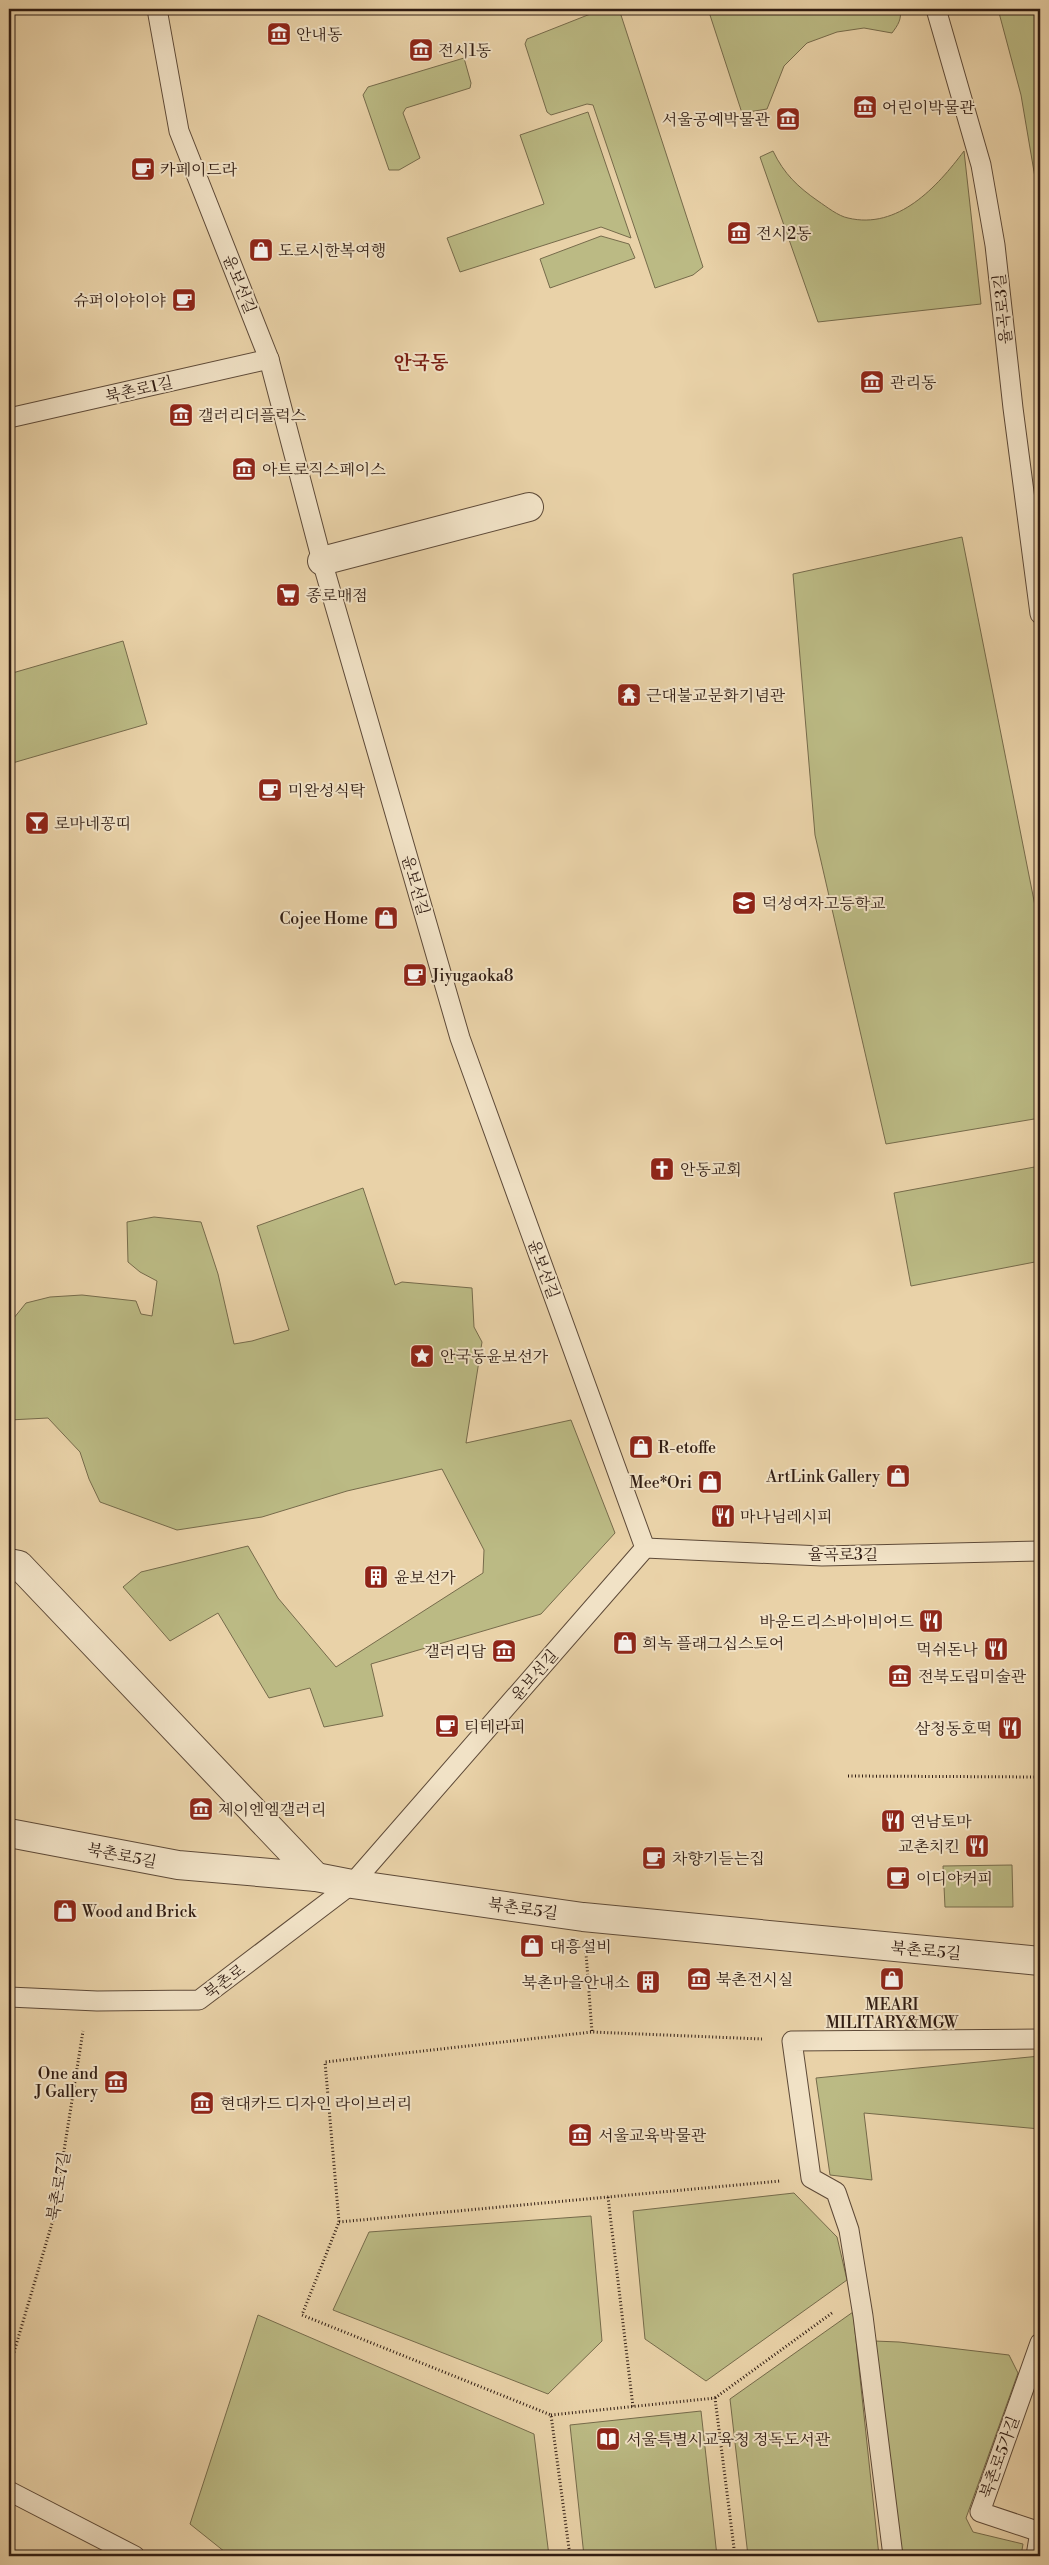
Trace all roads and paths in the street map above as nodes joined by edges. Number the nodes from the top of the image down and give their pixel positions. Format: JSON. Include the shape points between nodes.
{"nodes":[{"id":1,"x":157,"y":9,"type":"edge"},
{"id":2,"x":936,"y":9,"type":"edge"},
{"id":3,"x":269,"y":359,"type":"junction"},
{"id":4,"x":9,"y":418,"type":"edge"},
{"id":5,"x":529,"y":507,"type":"dead end"},
{"id":6,"x":322,"y":561,"type":"junction"},
{"id":7,"x":1040,"y":614,"type":"edge"},
{"id":8,"x":645,"y":1548,"type":"junction"},
{"id":9,"x":1040,"y":1551,"type":"edge"},
{"id":10,"x":9,"y":1563,"type":"edge"},
{"id":11,"x":848,"y":1776,"type":"dead end"},
{"id":12,"x":1040,"y":1777,"type":"edge"},
{"id":13,"x":9,"y":1833,"type":"edge"},
{"id":14,"x":316,"y":1876,"type":"junction"},
{"id":15,"x":352,"y":1884,"type":"junction"},
{"id":16,"x":583,"y":1917,"type":"junction"},
{"id":17,"x":1040,"y":1961,"type":"edge"},
{"id":18,"x":9,"y":1997,"type":"edge"},
{"id":19,"x":97,"y":2001,"type":"junction"},
{"id":20,"x":592,"y":2032,"type":"junction"},
{"id":21,"x":1040,"y":2039,"type":"edge"},
{"id":22,"x":792,"y":2041,"type":"junction"},
{"id":23,"x":810,"y":2178,"type":"junction"},
{"id":24,"x":608,"y":2196,"type":"junction"},
{"id":25,"x":339,"y":2222,"type":"junction"},
{"id":26,"x":859,"y":2292,"type":"junction"},
{"id":27,"x":1040,"y":2343,"type":"edge"},
{"id":28,"x":9,"y":2369,"type":"edge"},
{"id":29,"x":715,"y":2398,"type":"junction"},
{"id":30,"x":633,"y":2407,"type":"junction"},
{"id":31,"x":551,"y":2415,"type":"junction"},
{"id":32,"x":9,"y":2491,"type":"edge"},
{"id":33,"x":1040,"y":2532,"type":"edge"},
{"id":34,"x":135,"y":2556,"type":"edge"},
{"id":35,"x":570,"y":2556,"type":"edge"},
{"id":36,"x":735,"y":2556,"type":"edge"},
{"id":37,"x":893,"y":2556,"type":"edge"},
{"id":38,"x":1036,"y":2556,"type":"edge"}],
"edges":[{"from":1,"to":3,"type":"lane","name":"윤보선길","via":[[179,131]]},
{"from":2,"to":7,"type":"lane","name":"율곡로3길","via":[[981,165],[994,236]]},
{"from":3,"to":4,"type":"lane","name":"북촌로1길"},
{"from":3,"to":6,"type":"lane","name":"윤보선길"},
{"from":5,"to":6,"type":"street"},
{"from":6,"to":8,"type":"lane","name":"윤보선길","via":[[460,1038]]},
{"from":8,"to":9,"type":"lane","name":"율곡로3길","via":[[822,1556]]},
{"from":8,"to":15,"type":"lane","name":"윤보선길"},
{"from":10,"to":14,"type":"street","via":[[19,1565]]},
{"from":11,"to":12,"type":"path"},
{"from":13,"to":14,"type":"street","name":"북촌로5길","via":[[178,1865]]},
{"from":14,"to":15,"type":"street","name":"북촌로5길"},
{"from":15,"to":16,"type":"street","name":"북촌로5길"},
{"from":15,"to":19,"type":"lane","name":"북촌로","via":[[200,2000]]},
{"from":16,"to":17,"type":"street","name":"북촌로5길"},
{"from":16,"to":20,"type":"path"},
{"from":18,"to":19,"type":"lane","name":"북촌로"},
{"from":19,"to":28,"type":"path","name":"북촌로7길","via":[[83,2029],[53,2220]]},
{"from":20,"to":22,"type":"path"},
{"from":20,"to":25,"type":"path","via":[[325,2062]]},
{"from":21,"to":22,"type":"lane"},
{"from":22,"to":23,"type":"lane"},
{"from":23,"to":24,"type":"path"},
{"from":23,"to":26,"type":"lane","via":[[836,2192],[849,2230]]},
{"from":24,"to":25,"type":"path"},
{"from":24,"to":30,"type":"path"},
{"from":25,"to":31,"type":"path","via":[[302,2315]]},
{"from":26,"to":29,"type":"path"},
{"from":26,"to":37,"type":"lane"},
{"from":27,"to":33,"type":"lane","name":"북촌로5가길","via":[[980,2512]]},
{"from":29,"to":30,"type":"path"},
{"from":29,"to":36,"type":"path"},
{"from":30,"to":31,"type":"path"},
{"from":31,"to":35,"type":"path"},
{"from":32,"to":34,"type":"lane"},
{"from":33,"to":38,"type":"lane","name":"북촌로5가길"}]}
